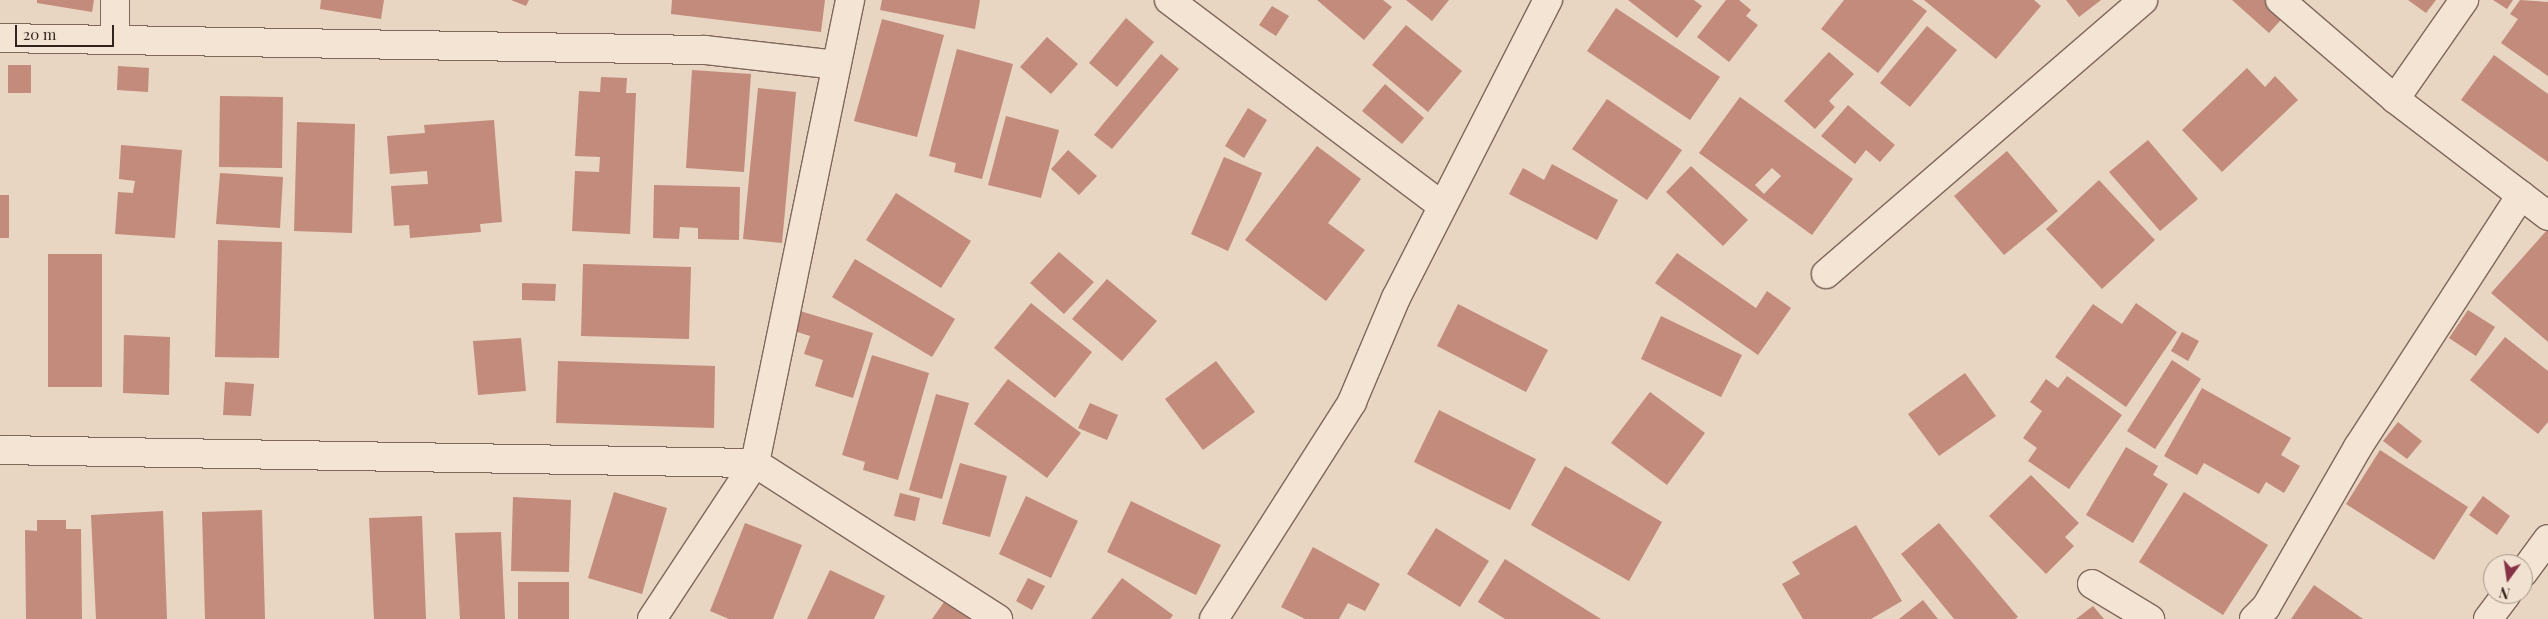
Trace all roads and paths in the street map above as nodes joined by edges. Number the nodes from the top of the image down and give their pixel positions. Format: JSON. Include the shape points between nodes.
{"nodes":[{"id":1,"x":115,"y":0,"type":"edge"},
{"id":2,"x":850,"y":0,"type":"edge"},
{"id":3,"x":1169,"y":0,"type":"edge"},
{"id":4,"x":1548,"y":0,"type":"edge"},
{"id":5,"x":2143,"y":0,"type":"edge"},
{"id":6,"x":2280,"y":0,"type":"edge"},
{"id":7,"x":2464,"y":0,"type":"edge"},
{"id":8,"x":0,"y":38,"type":"edge"},
{"id":9,"x":116,"y":39,"type":"junction"},
{"id":10,"x":836,"y":65,"type":"junction"},
{"id":11,"x":2395,"y":99,"type":"junction"},
{"id":12,"x":2521,"y":196,"type":"junction"},
{"id":13,"x":1442,"y":205,"type":"junction"},
{"id":14,"x":2548,"y":216,"type":"edge"},
{"id":15,"x":1826,"y":274,"type":"dead end"},
{"id":16,"x":0,"y":450,"type":"edge"},
{"id":17,"x":755,"y":463,"type":"junction"},
{"id":18,"x":2548,"y":540,"type":"edge"},
{"id":19,"x":2533,"y":560,"type":"edge"},
{"id":20,"x":2092,"y":584,"type":"dead end"},
{"id":21,"x":2499,"y":604,"type":"edge"},
{"id":22,"x":652,"y":619,"type":"edge"},
{"id":23,"x":998,"y":619,"type":"edge"},
{"id":24,"x":1214,"y":619,"type":"edge"},
{"id":25,"x":2150,"y":619,"type":"edge"},
{"id":26,"x":2254,"y":619,"type":"edge"},
{"id":27,"x":2488,"y":619,"type":"edge"}],
"edges":[{"from":1,"to":9,"type":"street"},
{"from":2,"to":10,"type":"street"},
{"from":3,"to":13,"type":"street"},
{"from":4,"to":13,"type":"street"},
{"from":5,"to":15,"type":"street"},
{"from":6,"to":11,"type":"street"},
{"from":7,"to":11,"type":"street"},
{"from":8,"to":9,"type":"street"},
{"from":9,"to":10,"type":"street","via":[[705,50]]},
{"from":10,"to":17,"type":"street"},
{"from":11,"to":12,"type":"street"},
{"from":12,"to":14,"type":"street"},
{"from":12,"to":26,"type":"street","via":[[2358,446],[2266,607]]},
{"from":13,"to":24,"type":"street","via":[[1396,298],[1352,402]]},
{"from":16,"to":17,"type":"street"},
{"from":17,"to":22,"type":"street"},
{"from":17,"to":23,"type":"street"},
{"from":18,"to":19,"type":"street"},
{"from":20,"to":25,"type":"street"},
{"from":21,"to":27,"type":"street"}]}
